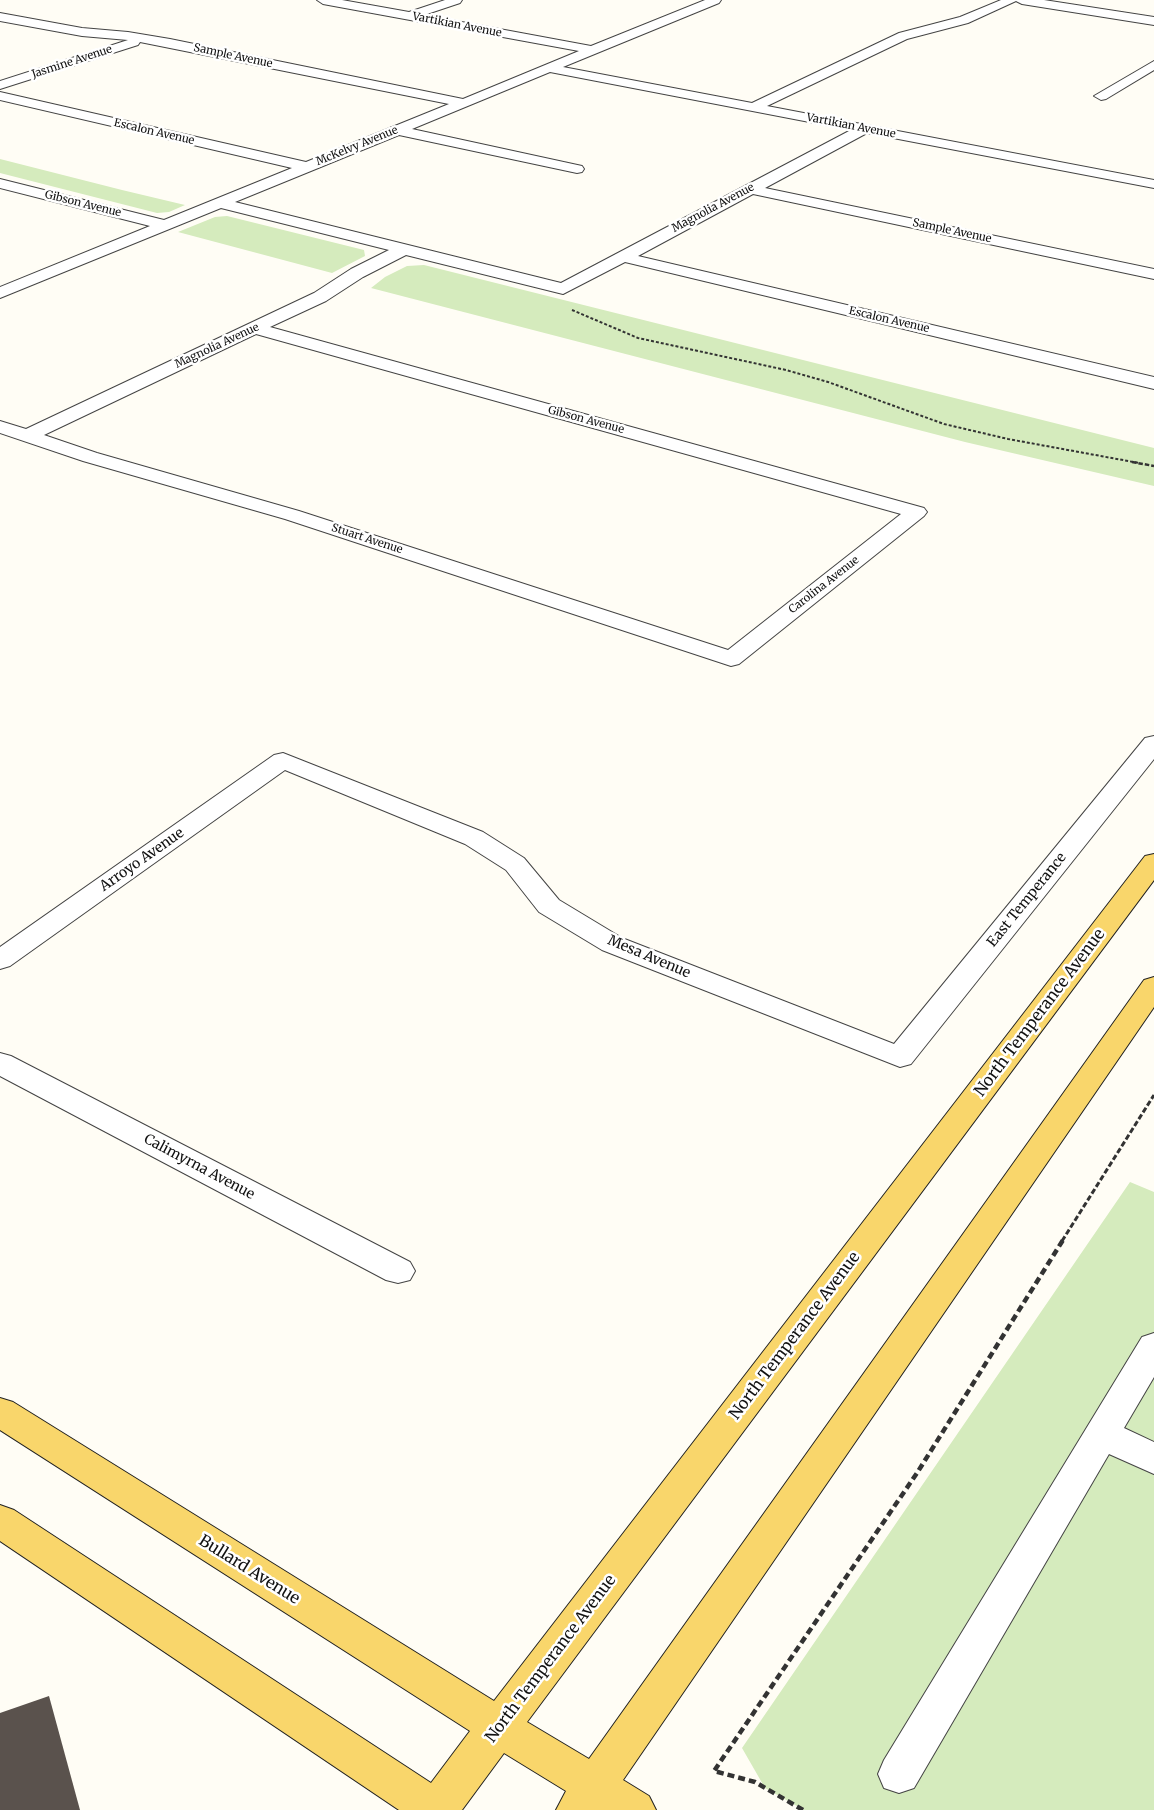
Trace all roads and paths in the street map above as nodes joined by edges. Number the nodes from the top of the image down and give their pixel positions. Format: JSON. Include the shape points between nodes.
{"nodes":[{"id":1,"x":323,"y":0,"type":"edge"},
{"id":2,"x":456,"y":0,"type":"edge"},
{"id":3,"x":715,"y":0,"type":"edge"},
{"id":4,"x":1011,"y":0,"type":"edge"},
{"id":5,"x":1022,"y":0,"type":"edge"},
{"id":6,"x":1141,"y":6,"type":"dead end"},
{"id":7,"x":409,"y":16,"type":"junction"},
{"id":8,"x":1124,"y":16,"type":"junction"},
{"id":9,"x":0,"y":17,"type":"edge"},
{"id":10,"x":1154,"y":21,"type":"edge"},
{"id":11,"x":144,"y":38,"type":"junction"},
{"id":12,"x":592,"y":50,"type":"junction"},
{"id":13,"x":1154,"y":65,"type":"edge"},
{"id":14,"x":548,"y":68,"type":"junction"},
{"id":15,"x":0,"y":85,"type":"edge"},
{"id":16,"x":0,"y":96,"type":"edge"},
{"id":17,"x":1101,"y":96,"type":"dead end"},
{"id":18,"x":464,"y":103,"type":"junction"},
{"id":19,"x":754,"y":107,"type":"junction"},
{"id":20,"x":864,"y":129,"type":"junction"},
{"id":21,"x":397,"y":130,"type":"junction"},
{"id":22,"x":307,"y":167,"type":"junction"},
{"id":23,"x":577,"y":168,"type":"dead end"},
{"id":24,"x":0,"y":183,"type":"edge"},
{"id":25,"x":1154,"y":184,"type":"edge"},
{"id":26,"x":750,"y":189,"type":"junction"},
{"id":27,"x":219,"y":203,"type":"junction"},
{"id":28,"x":165,"y":225,"type":"junction"},
{"id":29,"x":404,"y":250,"type":"junction"},
{"id":30,"x":623,"y":257,"type":"junction"},
{"id":31,"x":1154,"y":274,"type":"edge"},
{"id":32,"x":0,"y":293,"type":"edge"},
{"id":33,"x":570,"y":309,"type":"dead end"},
{"id":34,"x":254,"y":328,"type":"junction"},
{"id":35,"x":1154,"y":382,"type":"edge"},
{"id":36,"x":0,"y":427,"type":"edge"},
{"id":37,"x":27,"y":436,"type":"junction"},
{"id":38,"x":1154,"y":466,"type":"edge"},
{"id":39,"x":917,"y":512,"type":"joint"},
{"id":40,"x":731,"y":659,"type":"joint"},
{"id":41,"x":1154,"y":743,"type":"edge"},
{"id":42,"x":284,"y":760,"type":"joint"},
{"id":43,"x":1154,"y":862,"type":"edge"},
{"id":44,"x":0,"y":960,"type":"edge"},
{"id":45,"x":1154,"y":986,"type":"edge"},
{"id":46,"x":900,"y":1057,"type":"joint"},
{"id":47,"x":0,"y":1063,"type":"edge"},
{"id":48,"x":1154,"y":1095,"type":"edge"},
{"id":49,"x":398,"y":1271,"type":"dead end"},
{"id":50,"x":1154,"y":1346,"type":"edge"},
{"id":51,"x":0,"y":1412,"type":"edge"},
{"id":52,"x":1101,"y":1434,"type":"junction"},
{"id":53,"x":1154,"y":1459,"type":"edge"},
{"id":54,"x":0,"y":1521,"type":"edge"},
{"id":55,"x":499,"y":1727,"type":"junction"},
{"id":56,"x":899,"y":1774,"type":"dead end"},
{"id":57,"x":586,"y":1798,"type":"edge"},
{"id":58,"x":436,"y":1810,"type":"edge"},
{"id":59,"x":634,"y":1810,"type":"edge"},
{"id":60,"x":803,"y":1810,"type":"edge"}],
"edges":[{"from":1,"to":7,"type":"street","name":"Vartikian Avenue"},
{"from":2,"to":7,"type":"street"},
{"from":3,"to":12,"type":"street","name":"McKelvy Avenue"},
{"from":4,"to":19,"type":"street","via":[[982,14],[904,36]]},
{"from":5,"to":8,"type":"street"},
{"from":6,"to":8,"type":"street"},
{"from":7,"to":12,"type":"street","name":"Vartikian Avenue"},
{"from":8,"to":10,"type":"street"},
{"from":9,"to":11,"type":"street","name":"Sample Avenue","via":[[82,32]]},
{"from":11,"to":15,"type":"street","name":"Jasmine Avenue"},
{"from":11,"to":18,"type":"street","name":"Sample Avenue"},
{"from":12,"to":14,"type":"street","name":"McKelvy Avenue"},
{"from":13,"to":17,"type":"street"},
{"from":14,"to":18,"type":"street","name":"McKelvy Avenue"},
{"from":14,"to":19,"type":"street","name":"Vartikian Avenue"},
{"from":16,"to":22,"type":"street","name":"Escalon Avenue"},
{"from":18,"to":21,"type":"street","name":"McKelvy Avenue"},
{"from":19,"to":20,"type":"street","name":"Vartikian Avenue"},
{"from":20,"to":25,"type":"street","name":"Vartikian Avenue"},
{"from":20,"to":26,"type":"street","name":"Magnolia Avenue"},
{"from":21,"to":22,"type":"street","name":"McKelvy Avenue"},
{"from":21,"to":23,"type":"street"},
{"from":22,"to":27,"type":"street","name":"McKelvy Avenue"},
{"from":24,"to":28,"type":"street","name":"Gibson Avenue"},
{"from":26,"to":30,"type":"street","name":"Magnolia Avenue"},
{"from":26,"to":31,"type":"street","name":"Sample Avenue"},
{"from":27,"to":28,"type":"street","name":"McKelvy Avenue"},
{"from":27,"to":29,"type":"street"},
{"from":28,"to":32,"type":"street","name":"McKelvy Avenue"},
{"from":29,"to":30,"type":"street","name":"Magnolia Avenue","via":[[563,288]]},
{"from":29,"to":34,"type":"street","name":"Magnolia Avenue","via":[[373,264],[320,297]]},
{"from":30,"to":35,"type":"street","name":"Escalon Avenue"},
{"from":33,"to":38,"type":"path","via":[[638,338],[786,370],[944,424]]},
{"from":34,"to":37,"type":"street","name":"Magnolia Avenue"},
{"from":34,"to":39,"type":"street","name":"Gibson Avenue"},
{"from":36,"to":37,"type":"street","name":"Stuart Avenue"},
{"from":37,"to":40,"type":"street","name":"Stuart Avenue","via":[[283,512]]},
{"from":39,"to":40,"type":"street","name":"Carolina Avenue"},
{"from":41,"to":46,"type":"street","name":"East Temperance"},
{"from":42,"to":44,"type":"street","name":"Arroyo Avenue"},
{"from":42,"to":46,"type":"street","name":"Mesa Avenue","via":[[474,838],[515,864],[549,906],[612,944]]},
{"from":43,"to":55,"type":"main road","name":"North Temperance Avenue"},
{"from":45,"to":57,"type":"main road"},
{"from":47,"to":49,"type":"street","name":"Calimyrna Avenue"},
{"from":48,"to":60,"type":"path","via":[[917,1473],[714,1771],[755,1782]]},
{"from":50,"to":52,"type":"street"},
{"from":51,"to":55,"type":"main road","name":"Bullard Avenue"},
{"from":52,"to":53,"type":"street"},
{"from":52,"to":56,"type":"street"},
{"from":54,"to":58,"type":"main road"},
{"from":55,"to":57,"type":"main road","name":"Bullard Avenue"},
{"from":55,"to":58,"type":"main road","name":"North Temperance Avenue"},
{"from":57,"to":59,"type":"main road","name":"Bullard Avenue"}]}
